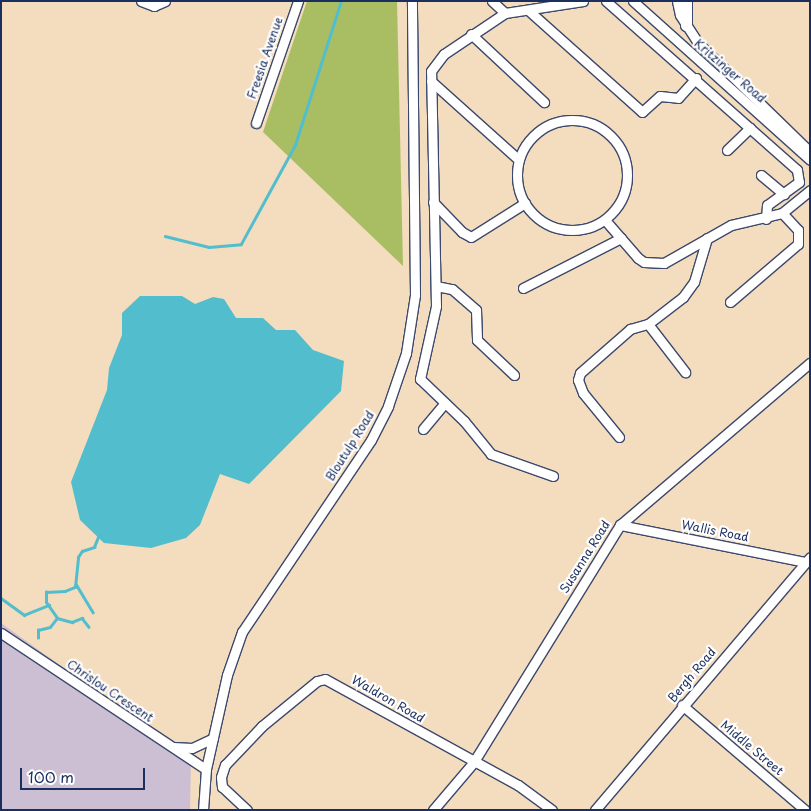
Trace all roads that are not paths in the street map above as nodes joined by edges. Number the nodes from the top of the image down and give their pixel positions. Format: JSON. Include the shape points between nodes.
{"nodes":[{"id":1,"x":141,"y":1,"type":"edge"},
{"id":2,"x":165,"y":1,"type":"edge"},
{"id":3,"x":298,"y":1,"type":"edge"},
{"id":4,"x":492,"y":1,"type":"edge"},
{"id":5,"x":583,"y":1,"type":"edge"},
{"id":6,"x":606,"y":1,"type":"edge"},
{"id":7,"x":633,"y":1,"type":"edge"},
{"id":8,"x":678,"y":1,"type":"edge"},
{"id":9,"x":686,"y":1,"type":"edge"},
{"id":10,"x":413,"y":3,"type":"edge"},
{"id":11,"x":562,"y":3,"type":"edge"},
{"id":12,"x":550,"y":7,"type":"junction"},
{"id":13,"x":528,"y":10,"type":"junction"},
{"id":14,"x":505,"y":13,"type":"junction"},
{"id":15,"x":545,"y":24,"type":"junction"},
{"id":16,"x":686,"y":25,"type":"junction"},
{"id":17,"x":471,"y":34,"type":"junction"},
{"id":18,"x":696,"y":78,"type":"junction"},
{"id":19,"x":431,"y":81,"type":"junction"},
{"id":20,"x":448,"y":96,"type":"junction"},
{"id":21,"x":544,"y":102,"type":"dead end"},
{"id":22,"x":432,"y":104,"type":"junction"},
{"id":23,"x":256,"y":123,"type":"dead end"},
{"id":24,"x":750,"y":128,"type":"junction"},
{"id":25,"x":727,"y":150,"type":"dead end"},
{"id":26,"x":810,"y":152,"type":"edge"},
{"id":27,"x":519,"y":160,"type":"junction"},
{"id":28,"x":810,"y":160,"type":"edge"},
{"id":29,"x":761,"y":175,"type":"dead end"},
{"id":30,"x":810,"y":190,"type":"edge"},
{"id":31,"x":784,"y":194,"type":"junction"},
{"id":32,"x":810,"y":198,"type":"edge"},
{"id":33,"x":433,"y":202,"type":"junction"},
{"id":34,"x":525,"y":203,"type":"junction"},
{"id":35,"x":784,"y":214,"type":"junction"},
{"id":36,"x":764,"y":217,"type":"junction"},
{"id":37,"x":604,"y":220,"type":"junction"},
{"id":38,"x":621,"y":238,"type":"junction"},
{"id":39,"x":707,"y":238,"type":"junction"},
{"id":40,"x":436,"y":286,"type":"junction"},
{"id":41,"x":523,"y":288,"type":"dead end"},
{"id":42,"x":730,"y":302,"type":"dead end"},
{"id":43,"x":648,"y":324,"type":"junction"},
{"id":44,"x":810,"y":363,"type":"edge"},
{"id":45,"x":684,"y":372,"type":"dead end"},
{"id":46,"x":514,"y":375,"type":"dead end"},
{"id":47,"x":444,"y":403,"type":"junction"},
{"id":48,"x":423,"y":430,"type":"dead end"},
{"id":49,"x":619,"y":437,"type":"dead end"},
{"id":50,"x":553,"y":476,"type":"dead end"},
{"id":51,"x":620,"y":525,"type":"junction"},
{"id":52,"x":807,"y":559,"type":"edge"},
{"id":53,"x":1,"y":633,"type":"edge"},
{"id":54,"x":682,"y":705,"type":"junction"},
{"id":55,"x":213,"y":738,"type":"junction"},
{"id":56,"x":173,"y":747,"type":"junction"},
{"id":57,"x":473,"y":763,"type":"junction"},
{"id":58,"x":206,"y":769,"type":"junction"},
{"id":59,"x":203,"y":810,"type":"edge"},
{"id":60,"x":247,"y":810,"type":"edge"},
{"id":61,"x":433,"y":810,"type":"edge"},
{"id":62,"x":552,"y":810,"type":"edge"},
{"id":63,"x":595,"y":810,"type":"edge"},
{"id":64,"x":805,"y":810,"type":"edge"}],
"edges":[{"from":1,"to":2,"type":"street","via":[[154,6]]},
{"from":3,"to":23,"type":"street","name":"Freesia Avenue"},
{"from":4,"to":14,"type":"street"},
{"from":5,"to":11,"type":"street"},
{"from":6,"to":18,"type":"street"},
{"from":7,"to":28,"type":"street","name":"Kritzinger Road"},
{"from":8,"to":16,"type":"street","name":"Kritzinger Road"},
{"from":9,"to":16,"type":"main road"},
{"from":10,"to":55,"type":"street","name":"Bloutulp Road","via":[[410,69],[416,192],[415,295],[406,352],[388,406],[371,440],[242,632],[227,675]]},
{"from":11,"to":12,"type":"street"},
{"from":12,"to":13,"type":"street"},
{"from":12,"to":15,"type":"street"},
{"from":13,"to":14,"type":"street"},
{"from":13,"to":15,"type":"street"},
{"from":14,"to":17,"type":"street"},
{"from":15,"to":18,"type":"street","via":[[642,112],[660,96],[678,98]]},
{"from":16,"to":26,"type":"street","name":"Kritzinger Road","via":[[712,58]]},
{"from":17,"to":19,"type":"street","via":[[436,62]]},
{"from":17,"to":21,"type":"street"},
{"from":18,"to":24,"type":"street"},
{"from":19,"to":20,"type":"street"},
{"from":19,"to":22,"type":"street"},
{"from":20,"to":22,"type":"street"},
{"from":20,"to":27,"type":"street"},
{"from":22,"to":33,"type":"street"},
{"from":24,"to":25,"type":"street"},
{"from":24,"to":31,"type":"street","via":[[799,174],[799,182]]},
{"from":27,"to":34,"type":"street","via":[[518,182]]},
{"from":27,"to":37,"type":"street","via":[[528,143],[541,130],[558,122],[577,121],[596,126],[611,137],[622,152],[627,170],[626,189],[618,207]]},
{"from":29,"to":31,"type":"street"},
{"from":30,"to":35,"type":"street"},
{"from":31,"to":36,"type":"street","via":[[767,205]]},
{"from":32,"to":35,"type":"street"},
{"from":33,"to":34,"type":"street","via":[[471,237]]},
{"from":33,"to":40,"type":"street"},
{"from":34,"to":37,"type":"street","via":[[537,217],[552,226],[570,230],[588,228]]},
{"from":35,"to":36,"type":"street"},
{"from":35,"to":42,"type":"street","via":[[798,230],[798,244]]},
{"from":36,"to":39,"type":"street","via":[[731,225]]},
{"from":37,"to":38,"type":"street"},
{"from":38,"to":39,"type":"street","via":[[638,258],[655,263],[678,256]]},
{"from":38,"to":41,"type":"street"},
{"from":39,"to":43,"type":"street","via":[[689,289]]},
{"from":40,"to":46,"type":"street","via":[[452,290],[476,310],[477,340]]},
{"from":40,"to":47,"type":"street","via":[[435,322],[420,374],[422,382]]},
{"from":43,"to":45,"type":"street"},
{"from":43,"to":49,"type":"street","via":[[630,329],[586,365],[578,380],[583,393]]},
{"from":44,"to":51,"type":"street","name":"Susanna Road"},
{"from":47,"to":48,"type":"street"},
{"from":47,"to":50,"type":"street","via":[[491,454]]},
{"from":51,"to":52,"type":"street","name":"Wallis Road"},
{"from":51,"to":57,"type":"street","name":"Susanna Road"},
{"from":52,"to":54,"type":"street","name":"Bergh Road"},
{"from":53,"to":56,"type":"street","name":"Chrislou Crescent"},
{"from":54,"to":63,"type":"street","name":"Bergh Road"},
{"from":54,"to":64,"type":"street","name":"Middle Street"},
{"from":55,"to":56,"type":"street","via":[[192,748]]},
{"from":55,"to":58,"type":"street","name":"Bloutulp Road"},
{"from":56,"to":58,"type":"street","name":"Chrislou Crescent"},
{"from":57,"to":60,"type":"street","name":"Waldron Road","via":[[325,679],[317,681],[262,726],[226,765],[221,777],[222,787]]},
{"from":57,"to":61,"type":"street","name":"Susanna Road"},
{"from":57,"to":62,"type":"street","name":"Waldron Road","via":[[518,785]]},
{"from":58,"to":59,"type":"street","name":"Bloutulp Road"}]}
